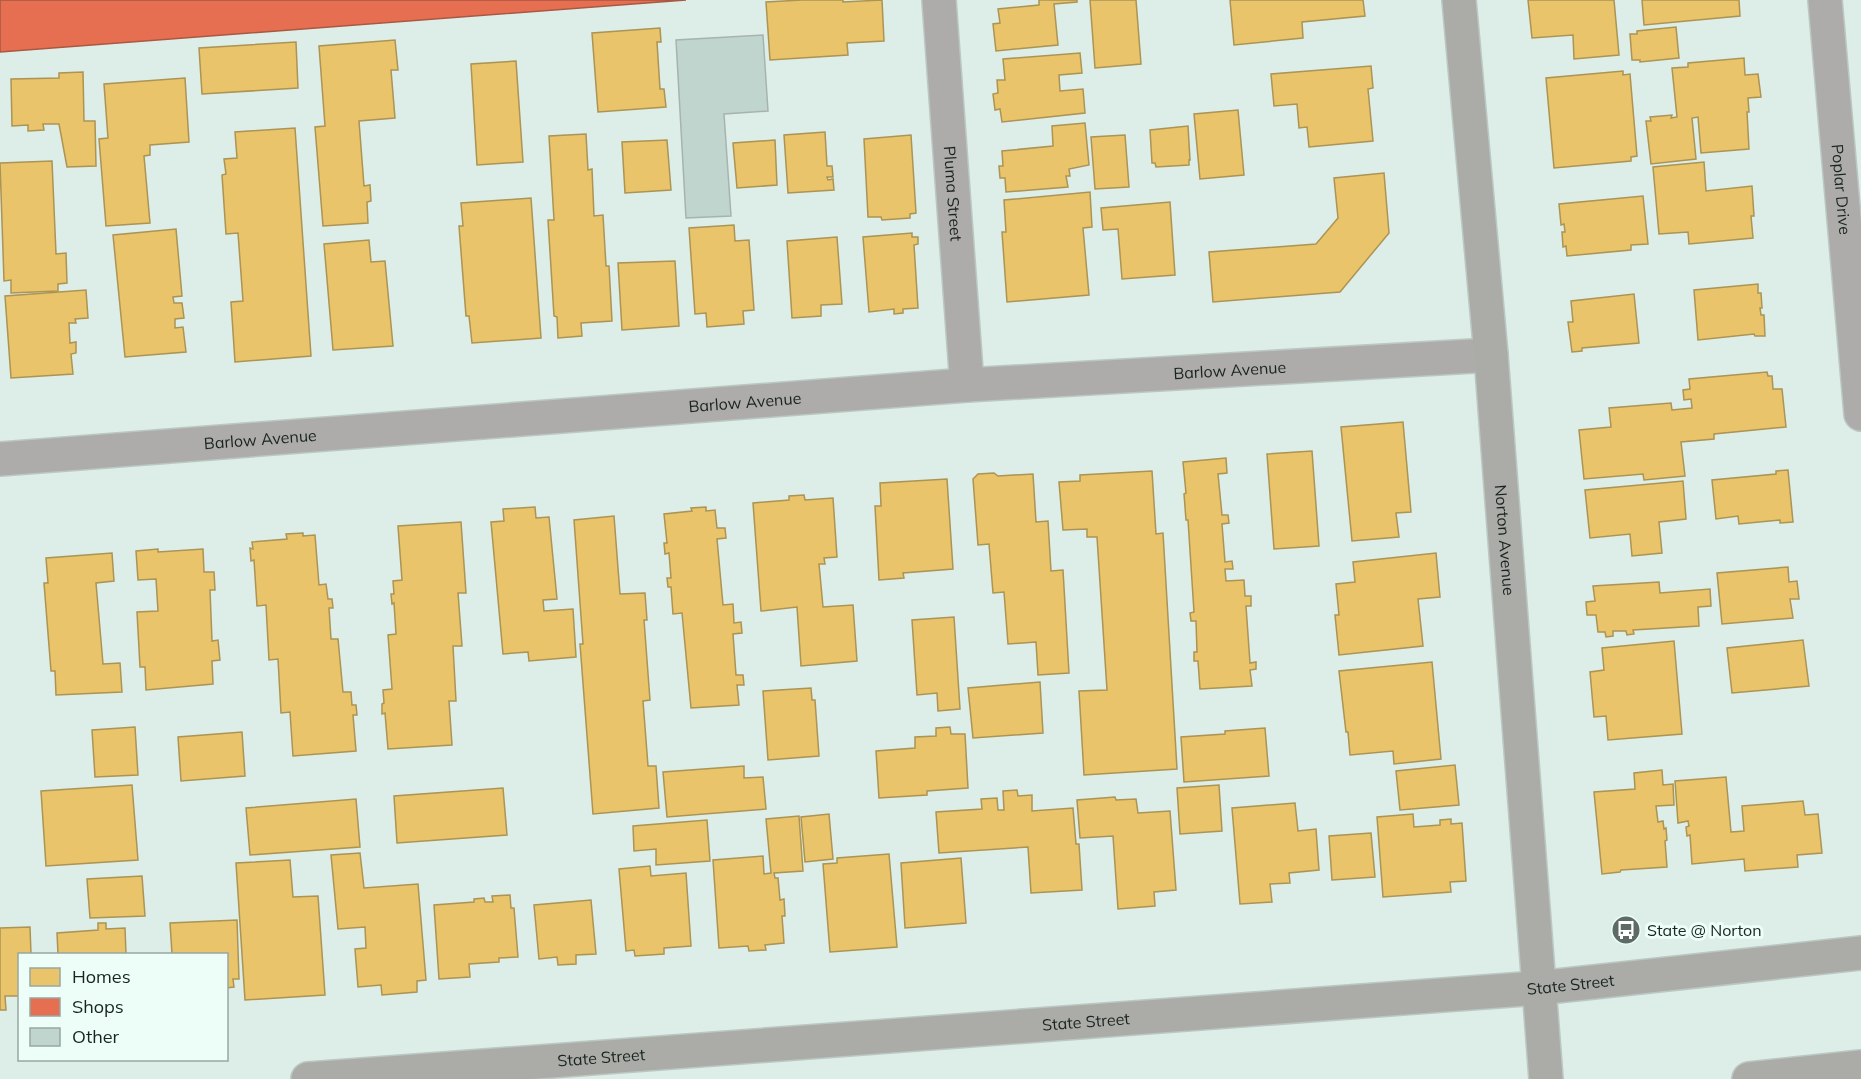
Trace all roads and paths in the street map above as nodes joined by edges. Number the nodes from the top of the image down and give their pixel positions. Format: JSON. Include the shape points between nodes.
{"nodes":[{"id":1,"x":939,"y":0,"type":"edge"},
{"id":2,"x":1459,"y":0,"type":"edge"},
{"id":3,"x":1825,"y":0,"type":"edge"},
{"id":4,"x":1491,"y":355,"type":"junction"},
{"id":5,"x":967,"y":385,"type":"junction"},
{"id":6,"x":1861,"y":414,"type":"edge"},
{"id":7,"x":0,"y":459,"type":"edge"},
{"id":8,"x":1861,"y":953,"type":"edge"},
{"id":9,"x":1538,"y":988,"type":"junction"},
{"id":10,"x":1861,"y":1067,"type":"edge"},
{"id":11,"x":308,"y":1079,"type":"edge"},
{"id":12,"x":315,"y":1079,"type":"edge"},
{"id":13,"x":1546,"y":1079,"type":"edge"},
{"id":14,"x":1749,"y":1079,"type":"edge"}],
"edges":[{"from":1,"to":5,"type":"street","name":"Pluma Street"},
{"from":2,"to":4,"type":"main road","name":"Norton Avenue"},
{"from":3,"to":6,"type":"street","name":"Poplar Drive"},
{"from":4,"to":5,"type":"street","name":"Barlow Avenue"},
{"from":4,"to":9,"type":"main road","name":"Norton Avenue"},
{"from":5,"to":7,"type":"street","name":"Barlow Avenue"},
{"from":8,"to":9,"type":"main road","name":"State Street"},
{"from":9,"to":12,"type":"main road","name":"State Street"},
{"from":9,"to":13,"type":"main road","name":"Norton Avenue"},
{"from":10,"to":14,"type":"main road"},
{"from":11,"to":12,"type":"main road","name":"State Street"}]}
